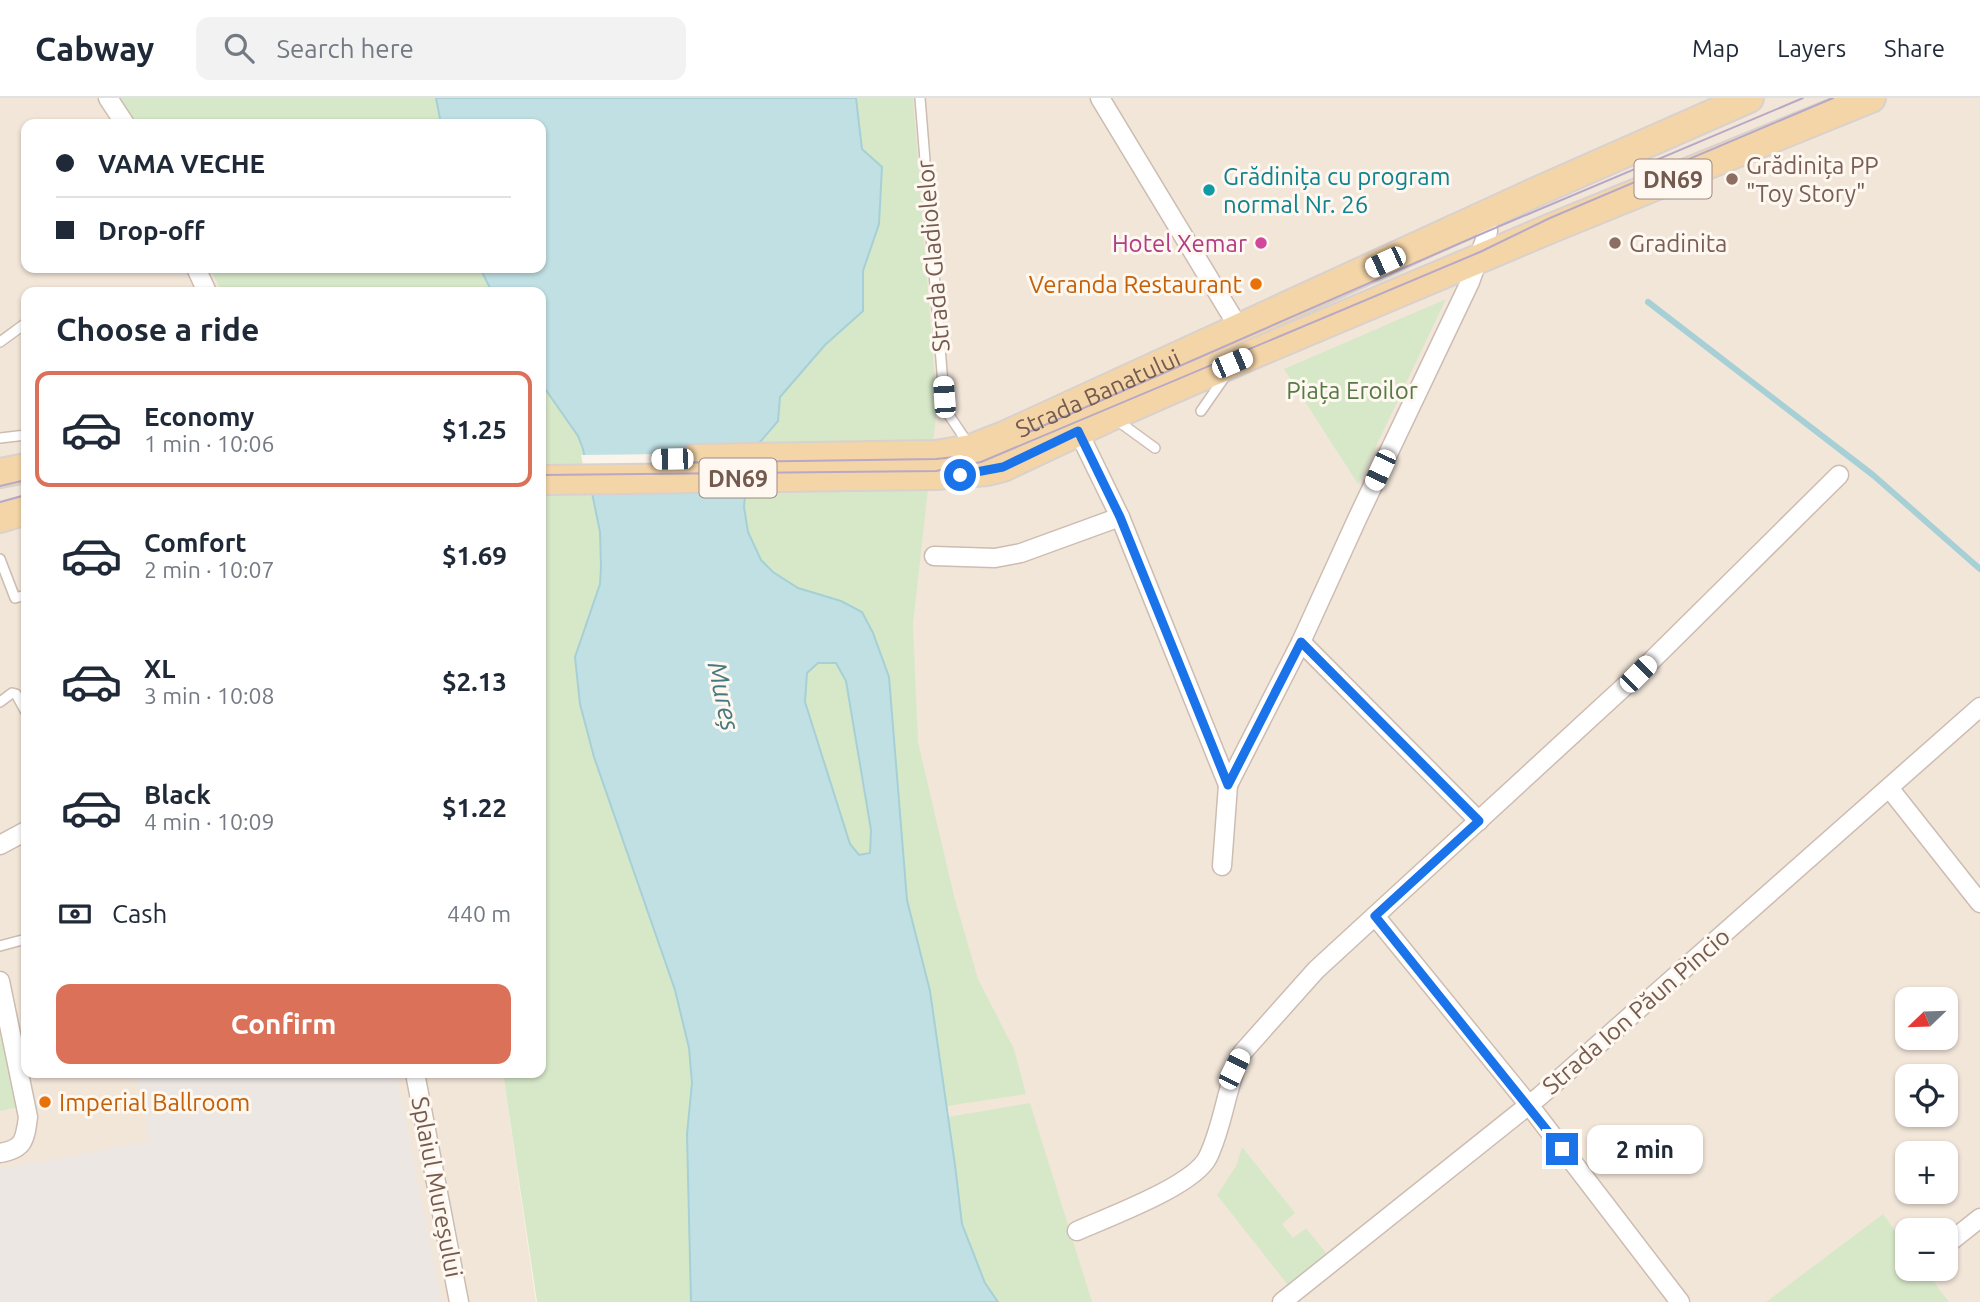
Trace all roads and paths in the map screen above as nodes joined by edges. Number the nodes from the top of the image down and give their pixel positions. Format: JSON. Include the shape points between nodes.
{"nodes":[{"id":1,"x":108,"y":98,"type":"edge"},
{"id":2,"x":920,"y":98,"type":"edge"},
{"id":3,"x":1100,"y":98,"type":"edge"},
{"id":4,"x":1749,"y":98,"type":"edge"},
{"id":5,"x":1871,"y":98,"type":"edge"},
{"id":6,"x":122,"y":119,"type":"edge"},
{"id":7,"x":1486,"y":216,"type":"junction"},
{"id":8,"x":1478,"y":261,"type":"junction"},
{"id":9,"x":21,"y":327,"type":"edge"},
{"id":10,"x":1240,"y":328,"type":"junction"},
{"id":11,"x":0,"y":342,"type":"edge"},
{"id":12,"x":1232,"y":363,"type":"junction"},
{"id":13,"x":1201,"y":411,"type":"dead end"},
{"id":14,"x":1111,"y":416,"type":"junction"},
{"id":15,"x":1078,"y":431,"type":"junction"},
{"id":16,"x":21,"y":436,"type":"edge"},
{"id":17,"x":0,"y":438,"type":"edge"},
{"id":18,"x":1154,"y":448,"type":"dead end"},
{"id":19,"x":971,"y":449,"type":"junction"},
{"id":20,"x":546,"y":461,"type":"edge"},
{"id":21,"x":936,"y":465,"type":"junction"},
{"id":22,"x":21,"y":469,"type":"edge"},
{"id":23,"x":0,"y":473,"type":"edge"},
{"id":24,"x":1839,"y":475,"type":"dead end"},
{"id":25,"x":546,"y":480,"type":"edge"},
{"id":26,"x":21,"y":512,"type":"edge"},
{"id":27,"x":1120,"y":517,"type":"junction"},
{"id":28,"x":0,"y":518,"type":"edge"},
{"id":29,"x":934,"y":556,"type":"dead end"},
{"id":30,"x":0,"y":559,"type":"edge"},
{"id":31,"x":21,"y":597,"type":"edge"},
{"id":32,"x":1301,"y":642,"type":"junction"},
{"id":33,"x":0,"y":702,"type":"edge"},
{"id":34,"x":21,"y":703,"type":"edge"},
{"id":35,"x":1980,"y":708,"type":"edge"},
{"id":36,"x":1228,"y":785,"type":"junction"},
{"id":37,"x":1890,"y":789,"type":"junction"},
{"id":38,"x":1479,"y":821,"type":"junction"},
{"id":39,"x":21,"y":834,"type":"edge"},
{"id":40,"x":0,"y":845,"type":"edge"},
{"id":41,"x":1222,"y":866,"type":"dead end"},
{"id":42,"x":1980,"y":903,"type":"edge"},
{"id":43,"x":1375,"y":916,"type":"junction"},
{"id":44,"x":21,"y":940,"type":"edge"},
{"id":45,"x":0,"y":946,"type":"edge"},
{"id":46,"x":0,"y":981,"type":"edge"},
{"id":47,"x":416,"y":1078,"type":"edge"},
{"id":48,"x":1529,"y":1105,"type":"junction"},
{"id":49,"x":7,"y":1152,"type":"edge"},
{"id":50,"x":1980,"y":1218,"type":"edge"},
{"id":51,"x":1077,"y":1231,"type":"dead end"},
{"id":52,"x":1958,"y":1235,"type":"edge"},
{"id":53,"x":458,"y":1302,"type":"edge"},
{"id":54,"x":1282,"y":1302,"type":"edge"},
{"id":55,"x":1680,"y":1302,"type":"edge"}],
"edges":[{"from":1,"to":6,"type":"street"},
{"from":2,"to":19,"type":"lane","name":"Strada Gladiolelor","via":[[944,397],[947,412]]},
{"from":3,"to":10,"type":"street"},
{"from":4,"to":7,"type":"main road","number":"DN69"},
{"from":5,"to":8,"type":"main road","number":"DN69"},
{"from":7,"to":8,"type":"street","via":[[1488,231]]},
{"from":7,"to":10,"type":"main road","name":"Strada Banatului","number":"DN69"},
{"from":8,"to":12,"type":"main road","name":"Strada Banatului","number":"DN69"},
{"from":8,"to":32,"type":"street"},
{"from":9,"to":11,"type":"lane"},
{"from":10,"to":19,"type":"main road","name":"Strada Banatului","number":"DN69"},
{"from":12,"to":13,"type":"lane"},
{"from":12,"to":14,"type":"main road","name":"Strada Banatului","number":"DN69"},
{"from":14,"to":15,"type":"main road","name":"Strada Banatului","number":"DN69"},
{"from":14,"to":18,"type":"lane"},
{"from":15,"to":21,"type":"main road","name":"Strada Banatului","number":"DN69","via":[[987,471]]},
{"from":15,"to":27,"type":"street"},
{"from":16,"to":17,"type":"lane"},
{"from":19,"to":21,"type":"main road","name":"Strada Banatului","number":"DN69"},
{"from":20,"to":21,"type":"main road","number":"DN69"},
{"from":21,"to":25,"type":"main road","number":"DN69"},
{"from":22,"to":23,"type":"main road"},
{"from":24,"to":38,"type":"street","via":[[1638,674]]},
{"from":26,"to":28,"type":"main road"},
{"from":27,"to":29,"type":"street","via":[[1021,553],[995,558]]},
{"from":27,"to":36,"type":"street"},
{"from":30,"to":31,"type":"lane","via":[[15,598]]},
{"from":32,"to":36,"type":"street"},
{"from":32,"to":38,"type":"street"},
{"from":33,"to":34,"type":"lane","via":[[12,693]]},
{"from":35,"to":37,"type":"street","name":"Strada Ion Păun Pincio"},
{"from":36,"to":41,"type":"street"},
{"from":37,"to":42,"type":"street"},
{"from":37,"to":48,"type":"street","name":"Strada Ion Păun Pincio"},
{"from":38,"to":43,"type":"street"},
{"from":39,"to":40,"type":"street"},
{"from":43,"to":48,"type":"street"},
{"from":43,"to":51,"type":"street","via":[[1316,970],[1242,1054],[1204,1164],[1168,1188]]},
{"from":44,"to":45,"type":"lane"},
{"from":46,"to":49,"type":"street","via":[[28,1117],[21,1145]]},
{"from":47,"to":53,"type":"street","name":"Splaiul Mureșului"},
{"from":48,"to":54,"type":"street","name":"Strada Ion Păun Pincio"},
{"from":48,"to":55,"type":"street"},
{"from":50,"to":52,"type":"street"}]}
